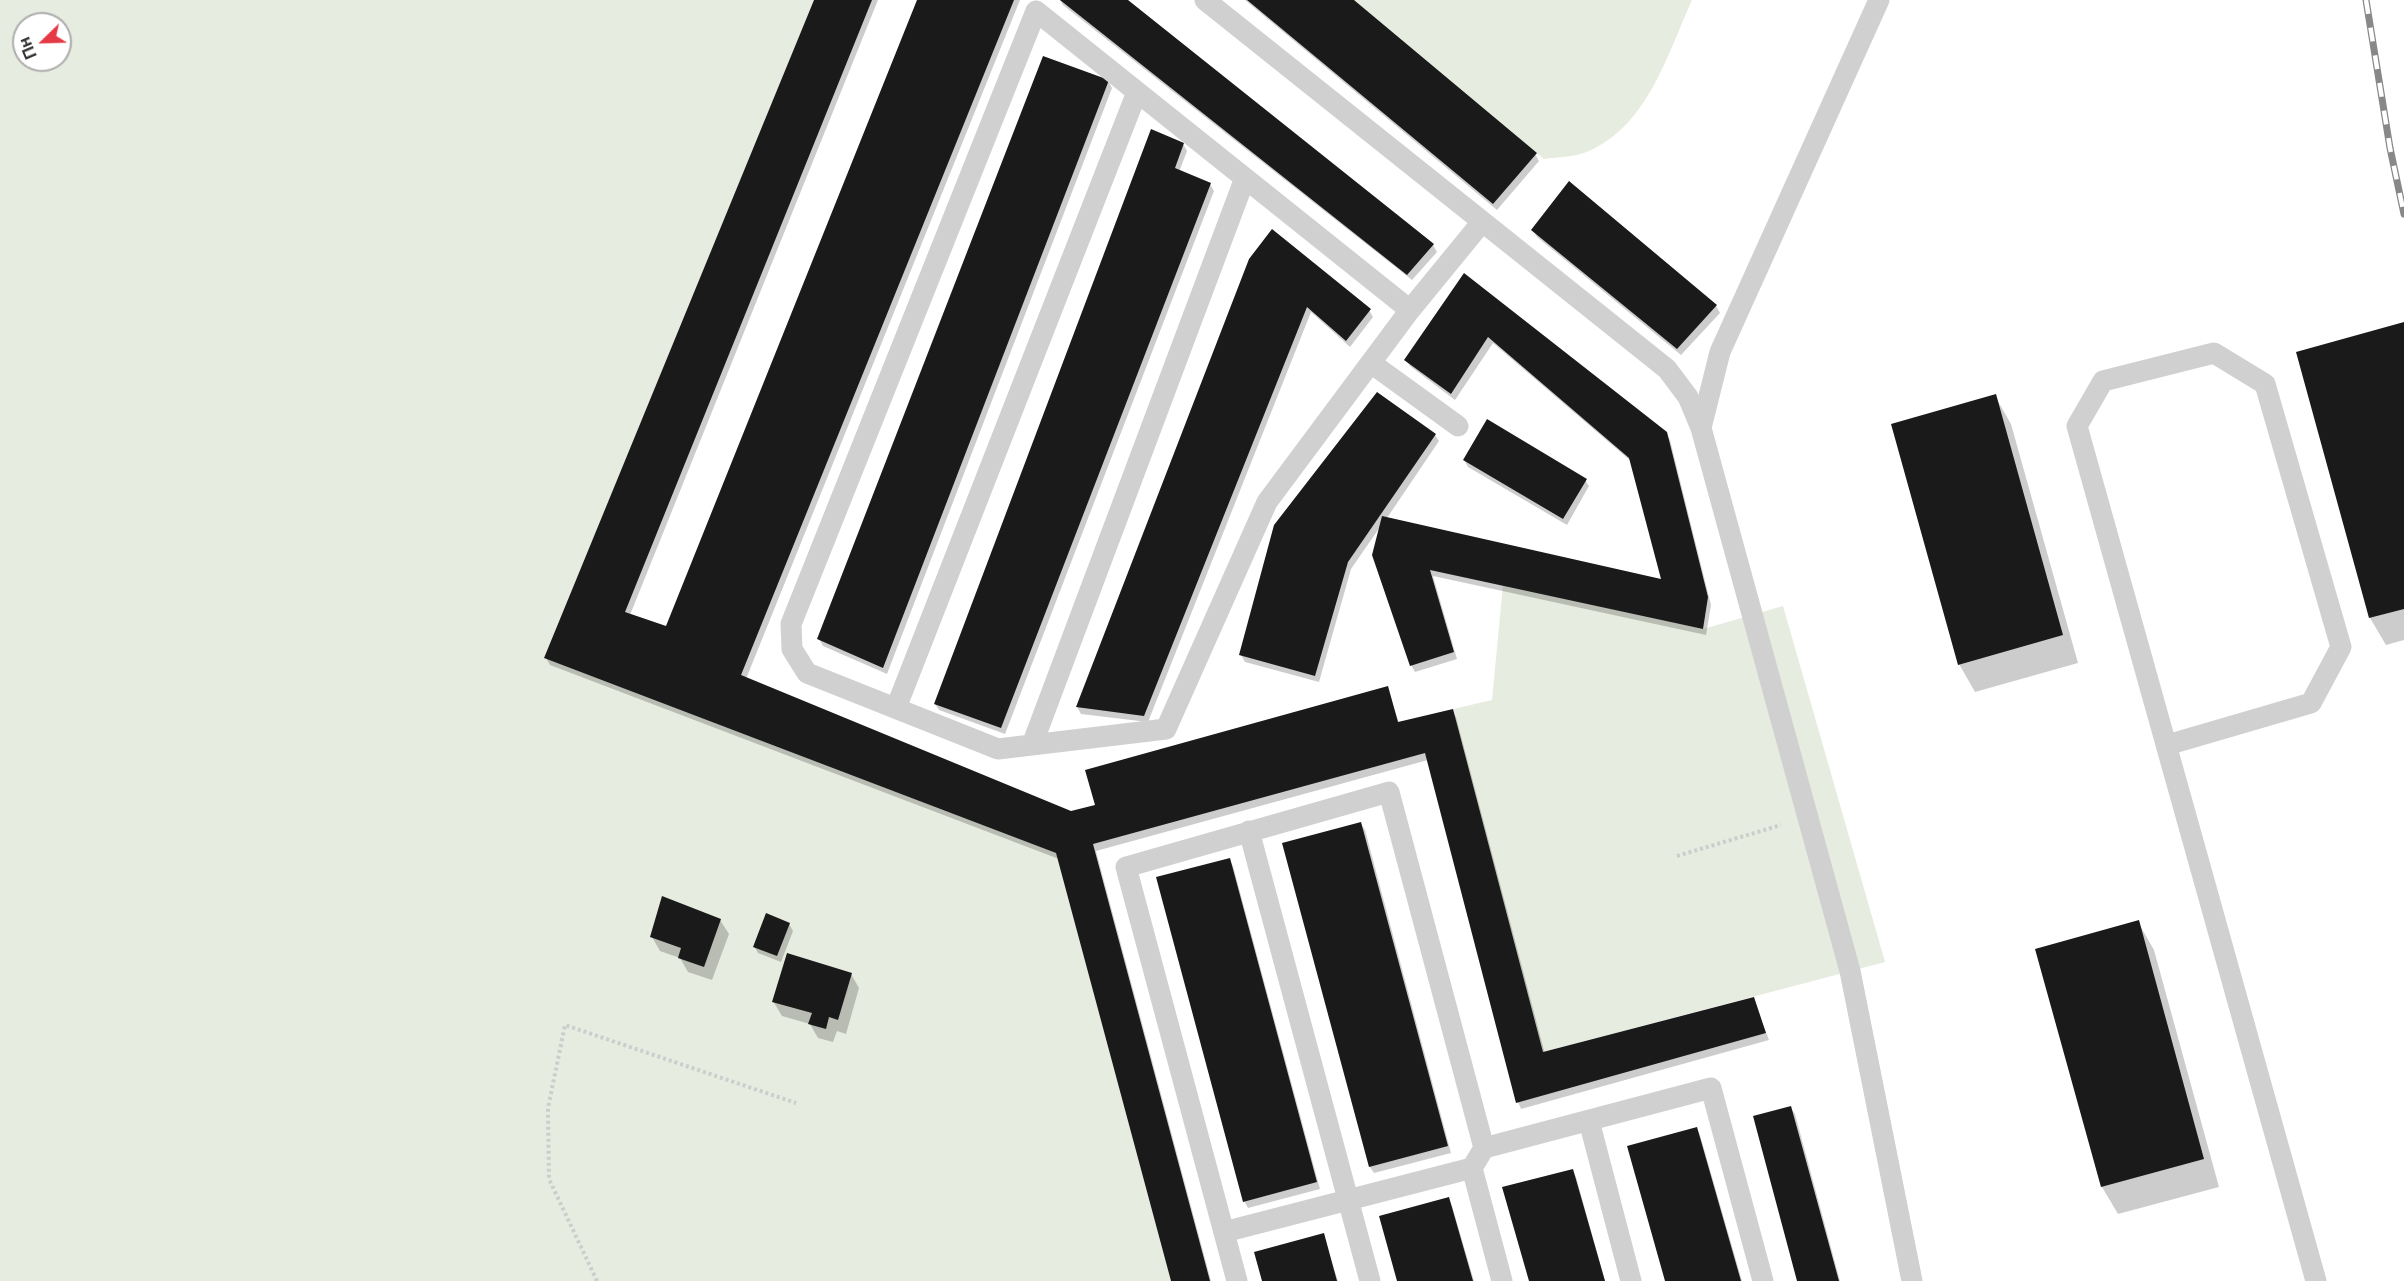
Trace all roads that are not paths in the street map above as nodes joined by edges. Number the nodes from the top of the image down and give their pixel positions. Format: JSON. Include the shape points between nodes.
{"nodes":[{"id":1,"x":1205,"y":0,"type":"edge"},
{"id":2,"x":1879,"y":0,"type":"edge"},
{"id":3,"x":1137,"y":92,"type":"junction"},
{"id":4,"x":1245,"y":178,"type":"junction"},
{"id":5,"x":1482,"y":222,"type":"junction"},
{"id":6,"x":1410,"y":310,"type":"junction"},
{"id":7,"x":1371,"y":363,"type":"junction"},
{"id":8,"x":1458,"y":426,"type":"dead end"},
{"id":9,"x":1701,"y":429,"type":"junction"},
{"id":10,"x":896,"y":708,"type":"junction"},
{"id":11,"x":1032,"y":745,"type":"junction"},
{"id":12,"x":2167,"y":745,"type":"junction"},
{"id":13,"x":1249,"y":831,"type":"junction"},
{"id":14,"x":1589,"y":1121,"type":"junction"},
{"id":15,"x":1484,"y":1149,"type":"junction"},
{"id":16,"x":1472,"y":1168,"type":"junction"},
{"id":17,"x":1348,"y":1200,"type":"junction"},
{"id":18,"x":1224,"y":1232,"type":"junction"},
{"id":19,"x":1237,"y":1281,"type":"edge"},
{"id":20,"x":1370,"y":1281,"type":"edge"},
{"id":21,"x":1502,"y":1281,"type":"edge"},
{"id":22,"x":1631,"y":1281,"type":"edge"},
{"id":23,"x":1763,"y":1281,"type":"edge"},
{"id":24,"x":1912,"y":1281,"type":"edge"},
{"id":25,"x":2316,"y":1281,"type":"edge"}],
"edges":[{"from":1,"to":5,"type":"lane"},
{"from":2,"to":9,"type":"lane","via":[[1720,352]]},
{"from":3,"to":4,"type":"lane"},
{"from":3,"to":10,"type":"lane"},
{"from":3,"to":10,"type":"lane","via":[[1036,11],[791,624],[792,649],[807,673]]},
{"from":4,"to":6,"type":"lane"},
{"from":4,"to":11,"type":"lane"},
{"from":5,"to":6,"type":"lane"},
{"from":5,"to":9,"type":"lane","via":[[1667,369],[1688,397]]},
{"from":6,"to":7,"type":"lane"},
{"from":7,"to":8,"type":"lane"},
{"from":7,"to":11,"type":"lane","via":[[1267,502],[1166,729]]},
{"from":9,"to":24,"type":"lane","via":[[1850,971]]},
{"from":10,"to":11,"type":"lane","via":[[998,749]]},
{"from":12,"to":12,"type":"lane","via":[[2077,426],[2103,381],[2214,353],[2265,384],[2341,647],[2312,703]]},
{"from":12,"to":25,"type":"lane"},
{"from":13,"to":15,"type":"lane","via":[[1389,792]]},
{"from":13,"to":17,"type":"lane"},
{"from":13,"to":18,"type":"lane","via":[[1126,867]]},
{"from":14,"to":15,"type":"lane"},
{"from":14,"to":22,"type":"lane"},
{"from":14,"to":23,"type":"lane","via":[[1711,1088]]},
{"from":15,"to":16,"type":"lane"},
{"from":16,"to":17,"type":"lane"},
{"from":16,"to":21,"type":"lane"},
{"from":17,"to":18,"type":"lane"},
{"from":17,"to":20,"type":"lane"},
{"from":18,"to":19,"type":"lane"}]}
